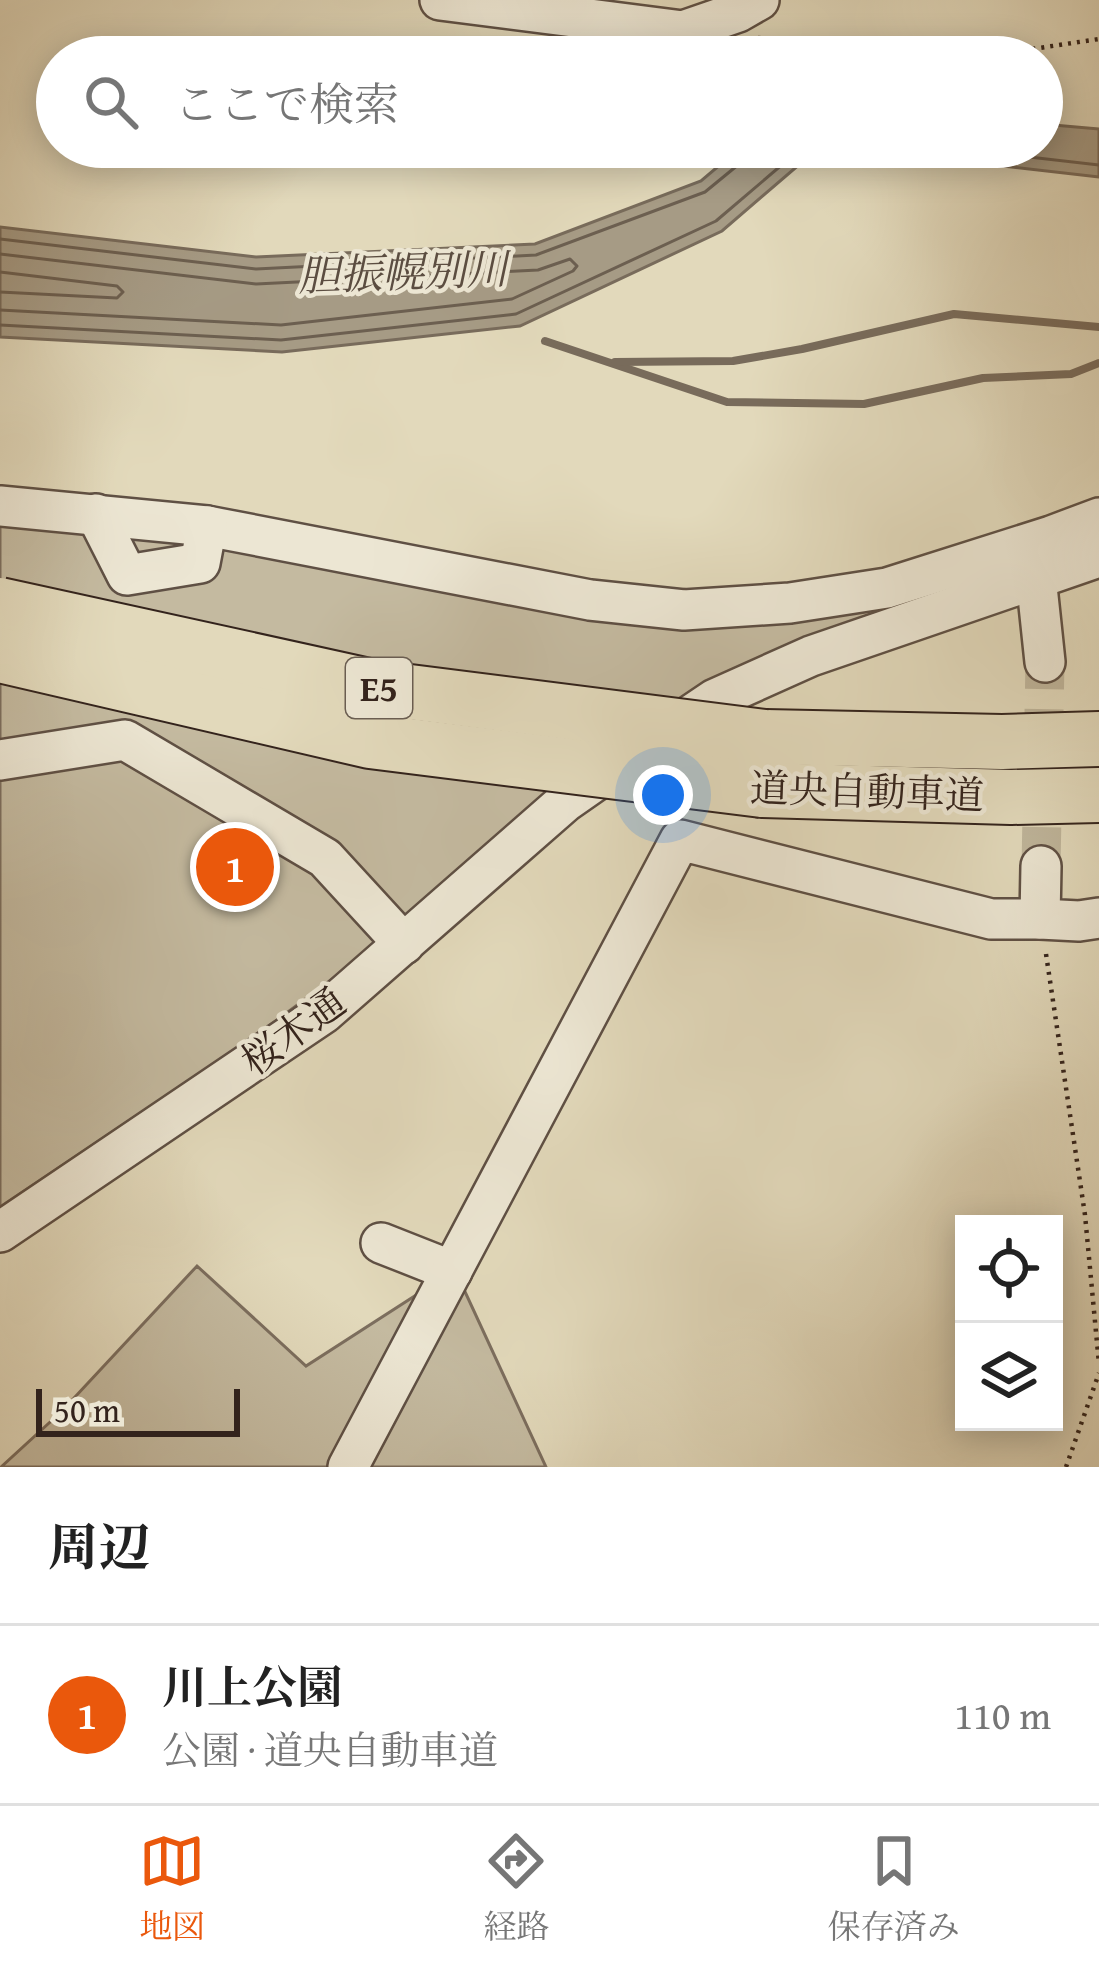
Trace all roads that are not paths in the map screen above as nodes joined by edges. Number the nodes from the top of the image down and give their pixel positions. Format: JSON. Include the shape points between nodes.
{"nodes":[{"id":1,"x":440,"y":0,"type":"edge"},
{"id":2,"x":756,"y":19,"type":"edge"},
{"id":3,"x":0,"y":506,"type":"edge"},
{"id":4,"x":96,"y":514,"type":"junction"},
{"id":5,"x":1099,"y":518,"type":"edge"},
{"id":6,"x":206,"y":526,"type":"junction"},
{"id":7,"x":1099,"y":557,"type":"edge"},
{"id":8,"x":1036,"y":577,"type":"junction"},
{"id":9,"x":0,"y":605,"type":"edge"},
{"id":10,"x":0,"y":655,"type":"edge"},
{"id":11,"x":1046,"y":662,"type":"tunnel mouth"},
{"id":12,"x":1099,"y":739,"type":"edge"},
{"id":13,"x":0,"y":760,"type":"edge"},
{"id":14,"x":764,"y":764,"type":"junction"},
{"id":15,"x":1099,"y":795,"type":"edge"},
{"id":16,"x":1041,"y":866,"type":"tunnel mouth"},
{"id":17,"x":1099,"y":918,"type":"edge"},
{"id":18,"x":1040,"y":919,"type":"junction"},
{"id":19,"x":404,"y":944,"type":"junction"},
{"id":20,"x":0,"y":1232,"type":"edge"},
{"id":21,"x":381,"y":1243,"type":"dead end"},
{"id":22,"x":452,"y":1271,"type":"junction"},
{"id":23,"x":349,"y":1467,"type":"edge"}],
"edges":[{"from":1,"to":2,"type":"street","via":[[682,31],[738,12]]},
{"from":3,"to":4,"type":"street"},
{"from":4,"to":6,"type":"street"},
{"from":4,"to":6,"type":"street","via":[[127,575],[200,563]]},
{"from":5,"to":6,"type":"street","via":[[887,588],[684,610]]},
{"from":7,"to":8,"type":"street"},
{"from":8,"to":11,"type":"street"},
{"from":8,"to":19,"type":"street","name":"桜木通","via":[[811,656],[715,699],[565,802]]},
{"from":9,"to":14,"type":"highway","name":"道央自動車道","number":"E5","bridge":true},
{"from":10,"to":14,"type":"highway","name":"道央自動車道","number":"E5","bridge":true,"via":[[370,741]]},
{"from":12,"to":14,"type":"highway","name":"道央自動車道","number":"E5"},
{"from":13,"to":19,"type":"street","via":[[125,740],[325,858]]},
{"from":14,"to":15,"type":"highway","name":"道央自動車道","number":"E5","via":[[1011,797]]},
{"from":16,"to":18,"type":"street"},
{"from":17,"to":18,"type":"street"},
{"from":18,"to":22,"type":"street","via":[[991,919],[680,840]]},
{"from":19,"to":20,"type":"street","name":"桜木通","via":[[324,1013]]},
{"from":21,"to":22,"type":"street"},
{"from":22,"to":23,"type":"street"}]}
